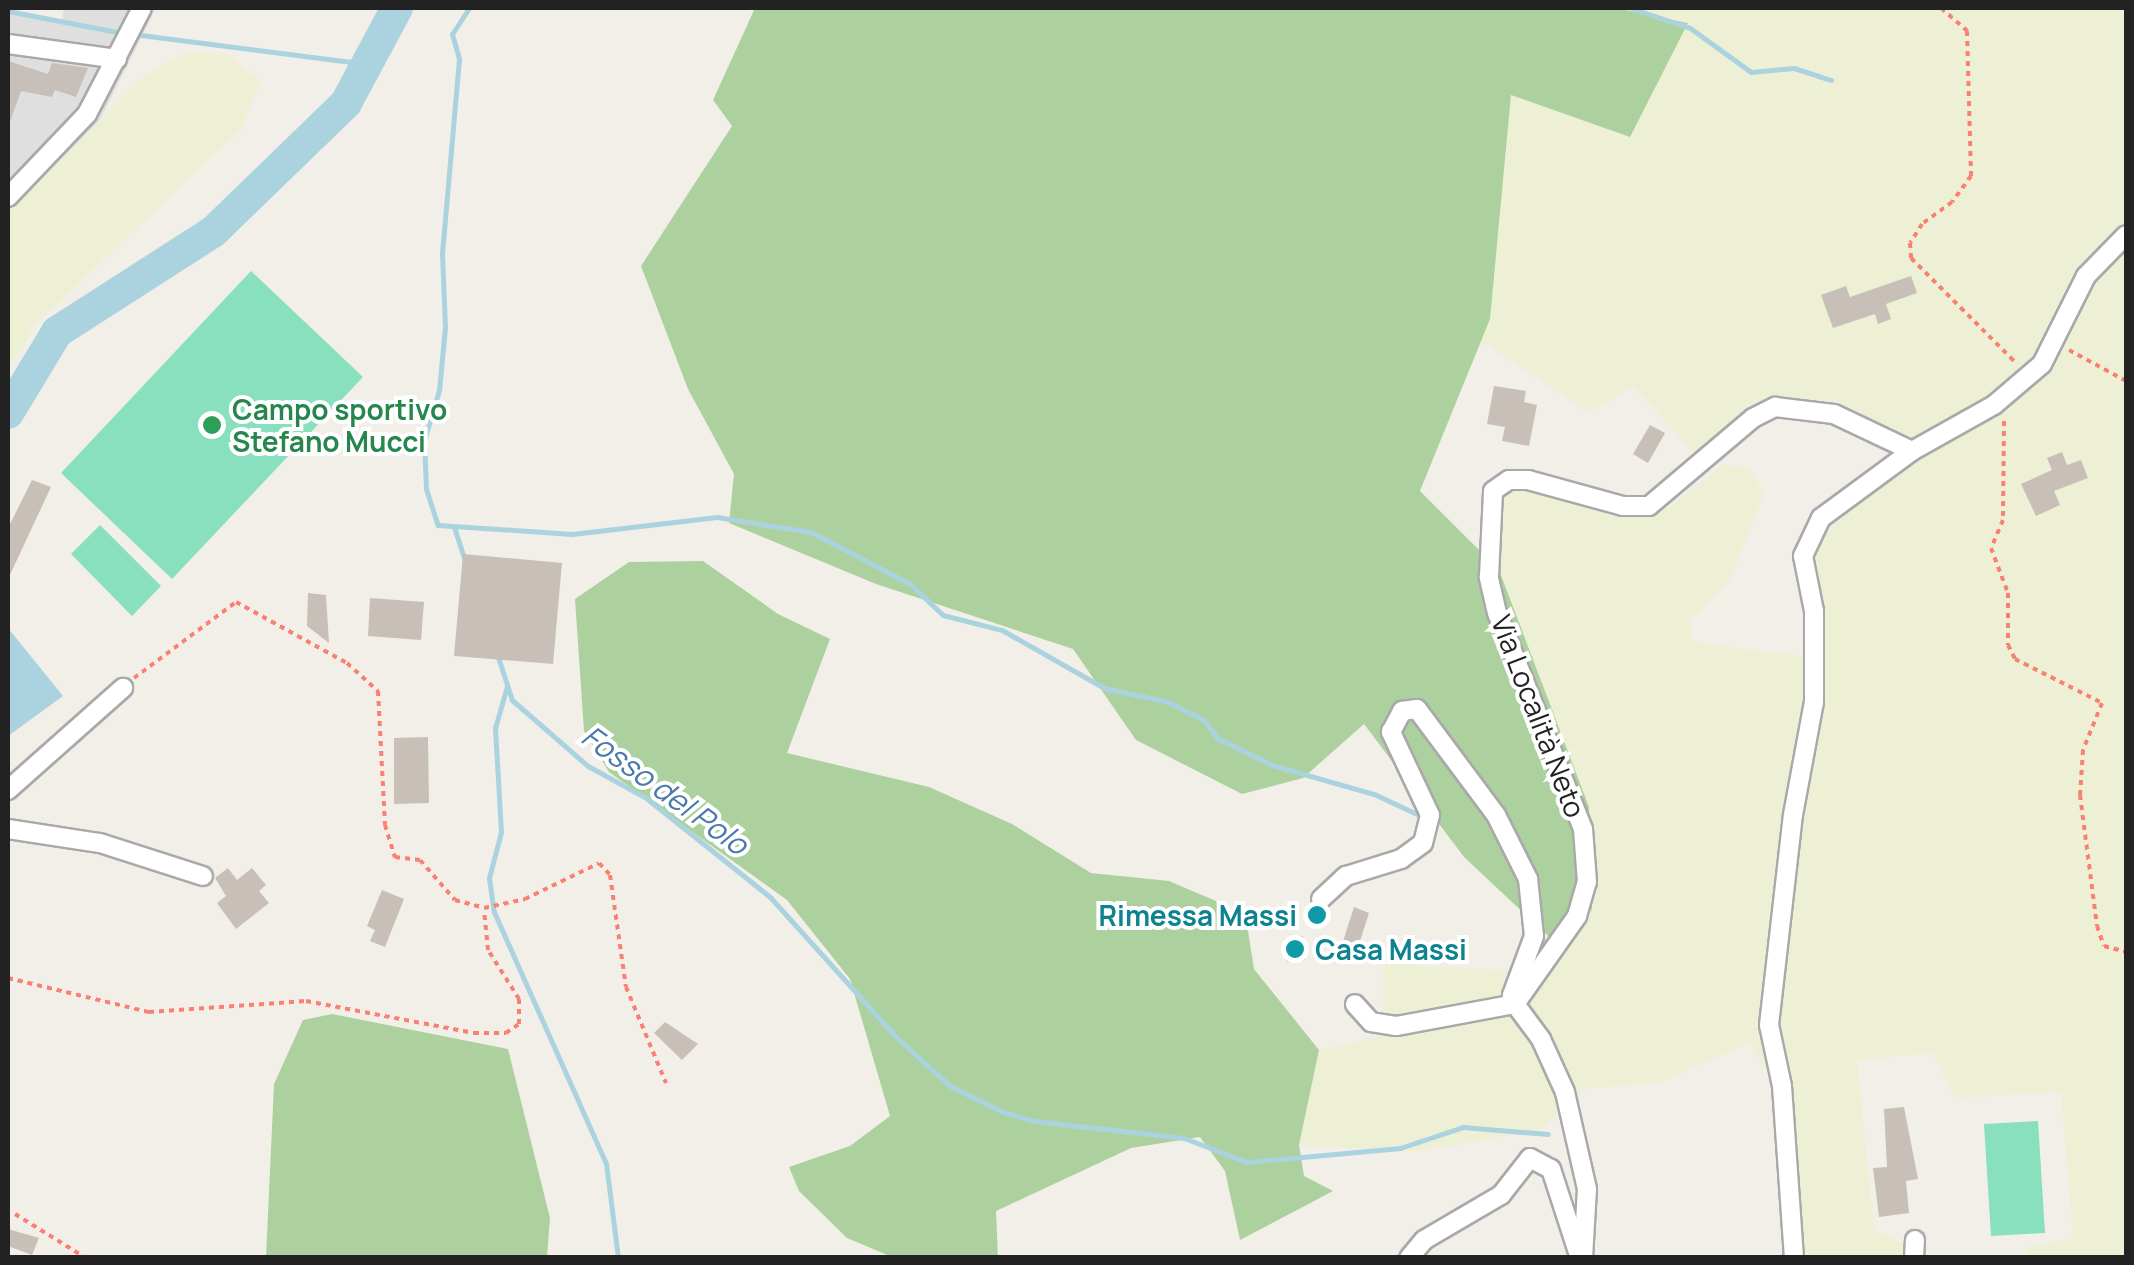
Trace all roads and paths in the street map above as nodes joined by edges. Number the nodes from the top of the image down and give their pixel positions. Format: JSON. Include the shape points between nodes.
{"nodes":[{"id":1,"x":1940,"y":8,"type":"edge"},
{"id":2,"x":140,"y":11,"type":"edge"},
{"id":3,"x":8,"y":44,"type":"edge"},
{"id":4,"x":120,"y":53,"type":"junction"},
{"id":5,"x":8,"y":197,"type":"edge"},
{"id":6,"x":2126,"y":234,"type":"edge"},
{"id":7,"x":2053,"y":342,"type":"junction"},
{"id":8,"x":2028,"y":375,"type":"junction"},
{"id":9,"x":2126,"y":381,"type":"edge"},
{"id":10,"x":2004,"y":396,"type":"junction"},
{"id":11,"x":1912,"y":452,"type":"junction"},
{"id":12,"x":122,"y":688,"type":"joint"},
{"id":13,"x":8,"y":790,"type":"edge"},
{"id":14,"x":8,"y":829,"type":"edge"},
{"id":15,"x":203,"y":876,"type":"dead end"},
{"id":16,"x":1321,"y":899,"type":"dead end"},
{"id":17,"x":484,"y":908,"type":"junction"},
{"id":18,"x":2126,"y":952,"type":"edge"},
{"id":19,"x":8,"y":978,"type":"edge"},
{"id":20,"x":1355,"y":1004,"type":"dead end"},
{"id":21,"x":1514,"y":1004,"type":"junction"},
{"id":22,"x":666,"y":1083,"type":"dead end"},
{"id":23,"x":15,"y":1214,"type":"dead end"},
{"id":24,"x":86,"y":1258,"type":"edge"},
{"id":25,"x":1409,"y":1258,"type":"edge"},
{"id":26,"x":1582,"y":1258,"type":"edge"},
{"id":27,"x":1794,"y":1258,"type":"edge"}],
"edges":[{"from":1,"to":8,"type":"path","via":[[1967,31],[1971,176],[1952,202],[1922,224],[1910,243],[1912,258]]},
{"from":2,"to":4,"type":"street"},
{"from":3,"to":4,"type":"street"},
{"from":4,"to":5,"type":"street","via":[[86,114]]},
{"from":6,"to":7,"type":"street","via":[[2086,276]]},
{"from":7,"to":8,"type":"street"},
{"from":7,"to":9,"type":"path"},
{"from":8,"to":10,"type":"street"},
{"from":10,"to":11,"type":"street"},
{"from":10,"to":18,"type":"path","via":[[2003,520],[1991,548],[2008,594],[2015,659],[2102,702],[2084,750],[2080,796],[2097,926],[2104,946]]},
{"from":11,"to":21,"type":"street","name":"Via Località Neto","via":[[1834,414],[1776,407],[1752,418],[1650,506],[1624,506],[1528,480],[1509,480],[1492,491],[1489,577],[1497,613],[1582,829],[1586,882],[1577,916]]},
{"from":11,"to":27,"type":"street","via":[[1821,518],[1803,556],[1814,611],[1814,702],[1792,815],[1770,1025],[1782,1086]]},
{"from":12,"to":13,"type":"street"},
{"from":12,"to":17,"type":"path","via":[[236,602],[347,663],[378,691],[384,810],[394,857],[420,860],[454,900]]},
{"from":14,"to":15,"type":"street","via":[[100,843]]},
{"from":16,"to":21,"type":"street","via":[[1346,876],[1401,859],[1423,843],[1430,815],[1390,732],[1402,710],[1417,709],[1496,815],[1528,879],[1534,936]]},
{"from":17,"to":19,"type":"path","via":[[488,950],[519,999],[518,1024],[506,1032],[474,1033],[306,1001],[149,1012]]},
{"from":17,"to":22,"type":"path","via":[[524,899],[599,863],[610,874],[626,987]]},
{"from":20,"to":21,"type":"street","via":[[1371,1022],[1396,1026]]},
{"from":21,"to":26,"type":"street","via":[[1541,1039],[1564,1092],[1586,1189]]},
{"from":23,"to":24,"type":"path"},
{"from":25,"to":26,"type":"street","via":[[1424,1240],[1501,1196],[1530,1158],[1550,1168]]}]}
